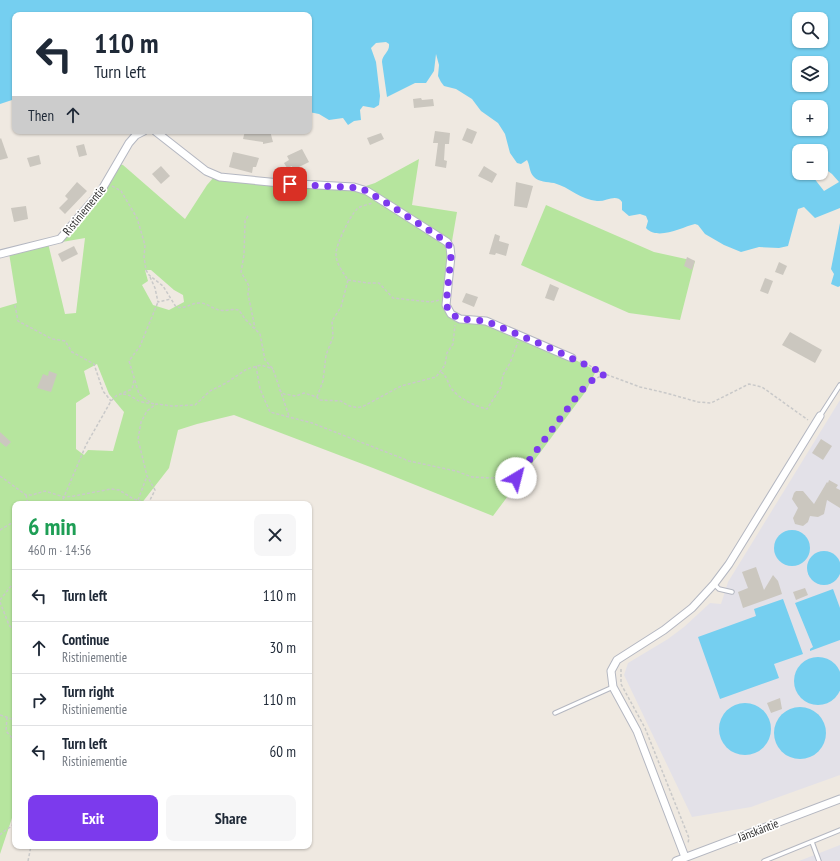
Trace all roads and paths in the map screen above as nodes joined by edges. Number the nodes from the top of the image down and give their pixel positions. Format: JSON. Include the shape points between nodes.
{"nodes":[{"id":1,"x":138,"y":134,"type":"edge"},
{"id":2,"x":159,"y":134,"type":"edge"},
{"id":3,"x":106,"y":183,"type":"junction"},
{"id":4,"x":378,"y":197,"type":"junction"},
{"id":5,"x":248,"y":216,"type":"dead end"},
{"id":6,"x":0,"y":254,"type":"edge"},
{"id":7,"x":149,"y":275,"type":"junction"},
{"id":8,"x":348,"y":280,"type":"junction"},
{"id":9,"x":171,"y":299,"type":"junction"},
{"id":10,"x":446,"y":300,"type":"junction"},
{"id":11,"x":158,"y":302,"type":"junction"},
{"id":12,"x":15,"y":305,"type":"dead end"},
{"id":13,"x":455,"y":317,"type":"junction"},
{"id":14,"x":255,"y":328,"type":"junction"},
{"id":15,"x":521,"y":336,"type":"junction"},
{"id":16,"x":572,"y":358,"type":"joint"},
{"id":17,"x":256,"y":366,"type":"junction"},
{"id":18,"x":273,"y":369,"type":"junction"},
{"id":19,"x":441,"y":372,"type":"junction"},
{"id":20,"x":605,"y":374,"type":"junction"},
{"id":21,"x":134,"y":380,"type":"junction"},
{"id":22,"x":840,"y":385,"type":"edge"},
{"id":23,"x":280,"y":390,"type":"junction"},
{"id":24,"x":121,"y":394,"type":"junction"},
{"id":25,"x":317,"y":397,"type":"junction"},
{"id":26,"x":111,"y":401,"type":"junction"},
{"id":27,"x":150,"y":402,"type":"junction"},
{"id":28,"x":156,"y":404,"type":"junction"},
{"id":29,"x":289,"y":416,"type":"junction"},
{"id":30,"x":820,"y":416,"type":"joint"},
{"id":31,"x":815,"y":425,"type":"junction"},
{"id":32,"x":0,"y":476,"type":"edge"},
{"id":33,"x":147,"y":476,"type":"junction"},
{"id":34,"x":26,"y":495,"type":"junction"},
{"id":35,"x":64,"y":497,"type":"junction"},
{"id":36,"x":27,"y":501,"type":"edge"},
{"id":37,"x":62,"y":501,"type":"edge"},
{"id":38,"x":138,"y":501,"type":"joint"},
{"id":39,"x":150,"y":501,"type":"edge"},
{"id":40,"x":12,"y":523,"type":"edge"},
{"id":41,"x":0,"y":530,"type":"edge"},
{"id":42,"x":714,"y":584,"type":"junction"},
{"id":43,"x":12,"y":586,"type":"edge"},
{"id":44,"x":732,"y":592,"type":"dead end"},
{"id":45,"x":0,"y":601,"type":"edge"},
{"id":46,"x":12,"y":628,"type":"edge"},
{"id":47,"x":613,"y":687,"type":"junction"},
{"id":48,"x":555,"y":713,"type":"dead end"},
{"id":49,"x":0,"y":715,"type":"edge"},
{"id":50,"x":7,"y":718,"type":"junction"},
{"id":51,"x":12,"y":719,"type":"edge"},
{"id":52,"x":12,"y":738,"type":"edge"},
{"id":53,"x":840,"y":798,"type":"edge"},
{"id":54,"x":12,"y":827,"type":"edge"},
{"id":55,"x":840,"y":830,"type":"edge"},
{"id":56,"x":0,"y":835,"type":"edge"},
{"id":57,"x":812,"y":842,"type":"junction"},
{"id":58,"x":30,"y":849,"type":"edge"},
{"id":59,"x":685,"y":857,"type":"junction"},
{"id":60,"x":28,"y":861,"type":"edge"},
{"id":61,"x":676,"y":861,"type":"edge"},
{"id":62,"x":764,"y":861,"type":"edge"},
{"id":63,"x":819,"y":861,"type":"edge"}],
"edges":[{"from":1,"to":3,"type":"street","name":"Ristiniementie","via":[[129,143]]},
{"from":2,"to":4,"type":"street","via":[[206,171],[220,177],[273,183],[354,187]]},
{"from":3,"to":6,"type":"street","name":"Ristiniementie","via":[[60,239]]},
{"from":3,"to":7,"type":"path","via":[[121,191],[137,218],[145,245],[144,257]]},
{"from":4,"to":8,"type":"path","via":[[371,204],[357,208],[338,245],[336,255],[339,267]]},
{"from":4,"to":10,"type":"street","via":[[447,242],[451,256]]},
{"from":5,"to":14,"type":"path","via":[[245,221],[241,272],[248,286]]},
{"from":7,"to":9,"type":"path","via":[[163,286]]},
{"from":7,"to":11,"type":"path"},
{"from":8,"to":10,"type":"path","via":[[379,282],[393,298],[431,302]]},
{"from":8,"to":25,"type":"path","via":[[341,307],[332,321],[334,337],[326,355],[323,381]]},
{"from":9,"to":11,"type":"path"},
{"from":9,"to":14,"type":"path","via":[[176,307],[182,308],[203,303],[218,310],[239,310]]},
{"from":10,"to":13,"type":"street","via":[[447,309]]},
{"from":11,"to":21,"type":"path","via":[[140,346],[130,359]]},
{"from":12,"to":26,"type":"path","via":[[18,321],[52,339],[65,341],[72,352],[94,364],[103,392]]},
{"from":13,"to":15,"type":"street","via":[[486,321]]},
{"from":13,"to":19,"type":"path","via":[[453,344]]},
{"from":14,"to":18,"type":"path","via":[[260,334],[265,360]]},
{"from":15,"to":16,"type":"street"},
{"from":15,"to":19,"type":"path","via":[[503,375],[501,387],[487,409],[467,401],[451,388],[447,376]]},
{"from":16,"to":20,"type":"path"},
{"from":17,"to":18,"type":"path"},
{"from":17,"to":28,"type":"path","via":[[210,391],[195,405]]},
{"from":17,"to":29,"type":"path","via":[[260,389],[270,412]]},
{"from":18,"to":23,"type":"path"},
{"from":19,"to":25,"type":"path","via":[[436,378],[402,386],[362,407],[345,405],[341,401],[323,401]]},
{"from":20,"to":29,"type":"path","via":[[591,381],[580,392],[516,478],[472,477],[409,461]]},
{"from":20,"to":31,"type":"path","via":[[650,390],[698,402],[711,403],[749,384],[762,387]]},
{"from":21,"to":24,"type":"path","via":[[132,389]]},
{"from":21,"to":27,"type":"path","via":[[139,394]]},
{"from":22,"to":30,"type":"lane"},
{"from":23,"to":25,"type":"path","via":[[284,394],[296,396],[304,393]]},
{"from":23,"to":29,"type":"path"},
{"from":24,"to":26,"type":"path"},
{"from":24,"to":27,"type":"path","via":[[130,395],[140,402]]},
{"from":26,"to":35,"type":"path","via":[[86,446]]},
{"from":27,"to":28,"type":"path"},
{"from":28,"to":33,"type":"path","via":[[147,411],[141,422],[138,439]]},
{"from":30,"to":31,"type":"street"},
{"from":31,"to":42,"type":"street"},
{"from":32,"to":34,"type":"path"},
{"from":33,"to":38,"type":"path"},
{"from":33,"to":39,"type":"path","via":[[156,490]]},
{"from":34,"to":35,"type":"path","via":[[45,491]]},
{"from":34,"to":36,"type":"path"},
{"from":35,"to":37,"type":"path"},
{"from":35,"to":38,"type":"path","via":[[111,489],[119,490]]},
{"from":40,"to":41,"type":"path"},
{"from":42,"to":44,"type":"lane","via":[[719,589]]},
{"from":42,"to":47,"type":"street","via":[[677,620],[617,660],[611,671]]},
{"from":43,"to":45,"type":"path"},
{"from":45,"to":46,"type":"path"},
{"from":47,"to":48,"type":"lane"},
{"from":47,"to":59,"type":"street","via":[[637,731]]},
{"from":49,"to":50,"type":"path"},
{"from":50,"to":51,"type":"path"},
{"from":50,"to":52,"type":"path","via":[[6,731]]},
{"from":53,"to":59,"type":"street","name":"Jänskäntie"},
{"from":54,"to":56,"type":"path"},
{"from":55,"to":57,"type":"lane"},
{"from":57,"to":62,"type":"lane"},
{"from":57,"to":63,"type":"lane"},
{"from":58,"to":60,"type":"path"},
{"from":59,"to":61,"type":"street","name":"Jänskäntie"}]}
